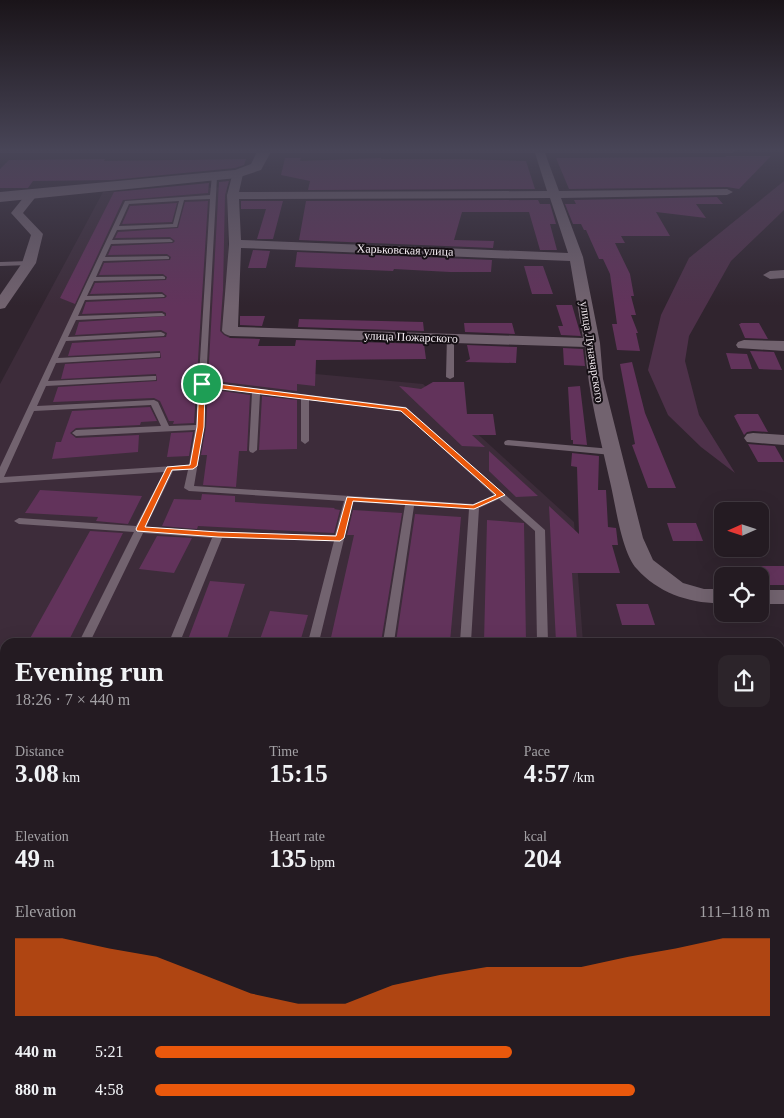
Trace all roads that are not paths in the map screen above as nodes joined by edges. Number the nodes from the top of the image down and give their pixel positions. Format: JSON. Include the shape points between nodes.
{"nodes":[{"id":1,"x":26,"y":202,"type":"edge"},
{"id":2,"x":127,"y":202,"type":"edge"},
{"id":3,"x":181,"y":202,"type":"edge"},
{"id":4,"x":212,"y":202,"type":"edge"},
{"id":5,"x":233,"y":202,"type":"edge"},
{"id":6,"x":557,"y":202,"type":"edge"},
{"id":7,"x":115,"y":228,"type":"junction"},
{"id":8,"x":170,"y":241,"type":"dead end"},
{"id":9,"x":109,"y":242,"type":"junction"},
{"id":10,"x":235,"y":244,"type":"junction"},
{"id":11,"x":576,"y":257,"type":"junction"},
{"id":12,"x":166,"y":258,"type":"dead end"},
{"id":13,"x":101,"y":259,"type":"junction"},
{"id":14,"x":29,"y":263,"type":"junction"},
{"id":15,"x":0,"y":264,"type":"edge"},
{"id":16,"x":163,"y":278,"type":"dead end"},
{"id":17,"x":92,"y":279,"type":"junction"},
{"id":18,"x":162,"y":296,"type":"dead end"},
{"id":19,"x":82,"y":298,"type":"junction"},
{"id":20,"x":0,"y":305,"type":"edge"},
{"id":21,"x":162,"y":315,"type":"dead end"},
{"id":22,"x":74,"y":318,"type":"junction"},
{"id":23,"x":161,"y":334,"type":"dead end"},
{"id":24,"x":450,"y":338,"type":"junction"},
{"id":25,"x":64,"y":339,"type":"junction"},
{"id":26,"x":592,"y":343,"type":"junction"},
{"id":27,"x":744,"y":345,"type":"dead end"},
{"id":28,"x":784,"y":346,"type":"edge"},
{"id":29,"x":157,"y":355,"type":"dead end"},
{"id":30,"x":54,"y":361,"type":"junction"},
{"id":31,"x":450,"y":377,"type":"dead end"},
{"id":32,"x":153,"y":378,"type":"dead end"},
{"id":33,"x":43,"y":384,"type":"junction"},
{"id":34,"x":202,"y":384,"type":"junction"},
{"id":35,"x":256,"y":391,"type":"junction"},
{"id":36,"x":305,"y":397,"type":"junction"},
{"id":37,"x":31,"y":409,"type":"junction"},
{"id":38,"x":200,"y":427,"type":"junction"},
{"id":39,"x":166,"y":429,"type":"junction"},
{"id":40,"x":76,"y":433,"type":"dead end"},
{"id":41,"x":753,"y":438,"type":"dead end"},
{"id":42,"x":784,"y":440,"type":"edge"},
{"id":43,"x":305,"y":441,"type":"dead end"},
{"id":44,"x":508,"y":443,"type":"dead end"},
{"id":45,"x":252,"y":450,"type":"dead end"},
{"id":46,"x":612,"y":452,"type":"junction"},
{"id":47,"x":193,"y":466,"type":"junction"},
{"id":48,"x":170,"y":468,"type":"junction"},
{"id":49,"x":0,"y":478,"type":"edge"},
{"id":50,"x":501,"y":495,"type":"junction"},
{"id":51,"x":349,"y":499,"type":"junction"},
{"id":52,"x":410,"y":503,"type":"junction"},
{"id":53,"x":474,"y":507,"type":"junction"},
{"id":54,"x":19,"y":521,"type":"dead end"},
{"id":55,"x":140,"y":529,"type":"junction"},
{"id":56,"x":218,"y":535,"type":"junction"},
{"id":57,"x":340,"y":538,"type":"junction"},
{"id":58,"x":714,"y":596,"type":"edge"},
{"id":59,"x":769,"y":597,"type":"edge"},
{"id":60,"x":784,"y":597,"type":"edge"},
{"id":61,"x":86,"y":638,"type":"edge"},
{"id":62,"x":176,"y":638,"type":"edge"},
{"id":63,"x":315,"y":638,"type":"edge"},
{"id":64,"x":389,"y":638,"type":"edge"},
{"id":65,"x":466,"y":638,"type":"edge"},
{"id":66,"x":543,"y":638,"type":"edge"}],
"edges":[{"from":1,"to":14,"type":"street","via":[[17,213],[37,234]]},
{"from":2,"to":7,"type":"lane"},
{"from":3,"to":7,"type":"lane","via":[[175,226]]},
{"from":4,"to":34,"type":"lane"},
{"from":5,"to":10,"type":"street"},
{"from":6,"to":11,"type":"street","name":"улица Луначарского"},
{"from":7,"to":9,"type":"lane"},
{"from":8,"to":9,"type":"lane"},
{"from":9,"to":13,"type":"lane"},
{"from":10,"to":11,"type":"street","name":"Харьковская улица"},
{"from":10,"to":24,"type":"street","name":"улица Пожарского","via":[[230,331]]},
{"from":11,"to":26,"type":"street","name":"улица Луначарского"},
{"from":12,"to":13,"type":"lane"},
{"from":13,"to":17,"type":"lane"},
{"from":14,"to":15,"type":"lane"},
{"from":14,"to":20,"type":"street"},
{"from":16,"to":17,"type":"lane"},
{"from":17,"to":19,"type":"lane"},
{"from":18,"to":19,"type":"lane"},
{"from":19,"to":22,"type":"lane"},
{"from":21,"to":22,"type":"lane"},
{"from":22,"to":25,"type":"lane"},
{"from":23,"to":25,"type":"lane"},
{"from":24,"to":26,"type":"street","name":"улица Пожарского"},
{"from":24,"to":31,"type":"lane"},
{"from":25,"to":30,"type":"lane"},
{"from":26,"to":46,"type":"street","name":"улица Луначарского","via":[[595,379]]},
{"from":27,"to":28,"type":"street"},
{"from":29,"to":30,"type":"lane"},
{"from":30,"to":33,"type":"lane"},
{"from":32,"to":33,"type":"lane"},
{"from":33,"to":37,"type":"lane"},
{"from":34,"to":35,"type":"lane"},
{"from":34,"to":38,"type":"lane"},
{"from":35,"to":36,"type":"lane"},
{"from":35,"to":45,"type":"lane"},
{"from":36,"to":43,"type":"lane"},
{"from":36,"to":50,"type":"lane","via":[[403,409]]},
{"from":37,"to":39,"type":"lane","via":[[154,402]]},
{"from":37,"to":49,"type":"lane"},
{"from":38,"to":39,"type":"lane"},
{"from":38,"to":47,"type":"lane"},
{"from":39,"to":40,"type":"lane"},
{"from":41,"to":42,"type":"street"},
{"from":44,"to":46,"type":"lane"},
{"from":46,"to":58,"type":"street","name":"улица Луначарского","via":[[633,538],[644,564],[675,588]]},
{"from":47,"to":48,"type":"lane"},
{"from":47,"to":51,"type":"lane","via":[[189,488]]},
{"from":48,"to":49,"type":"lane"},
{"from":48,"to":55,"type":"lane"},
{"from":50,"to":53,"type":"lane"},
{"from":50,"to":66,"type":"lane","via":[[540,530]]},
{"from":51,"to":52,"type":"lane"},
{"from":51,"to":57,"type":"lane"},
{"from":52,"to":53,"type":"lane"},
{"from":52,"to":64,"type":"lane"},
{"from":53,"to":65,"type":"lane"},
{"from":54,"to":55,"type":"lane"},
{"from":55,"to":56,"type":"lane"},
{"from":55,"to":61,"type":"lane"},
{"from":56,"to":57,"type":"lane"},
{"from":56,"to":62,"type":"lane"},
{"from":57,"to":63,"type":"lane"},
{"from":59,"to":60,"type":"street"}]}
